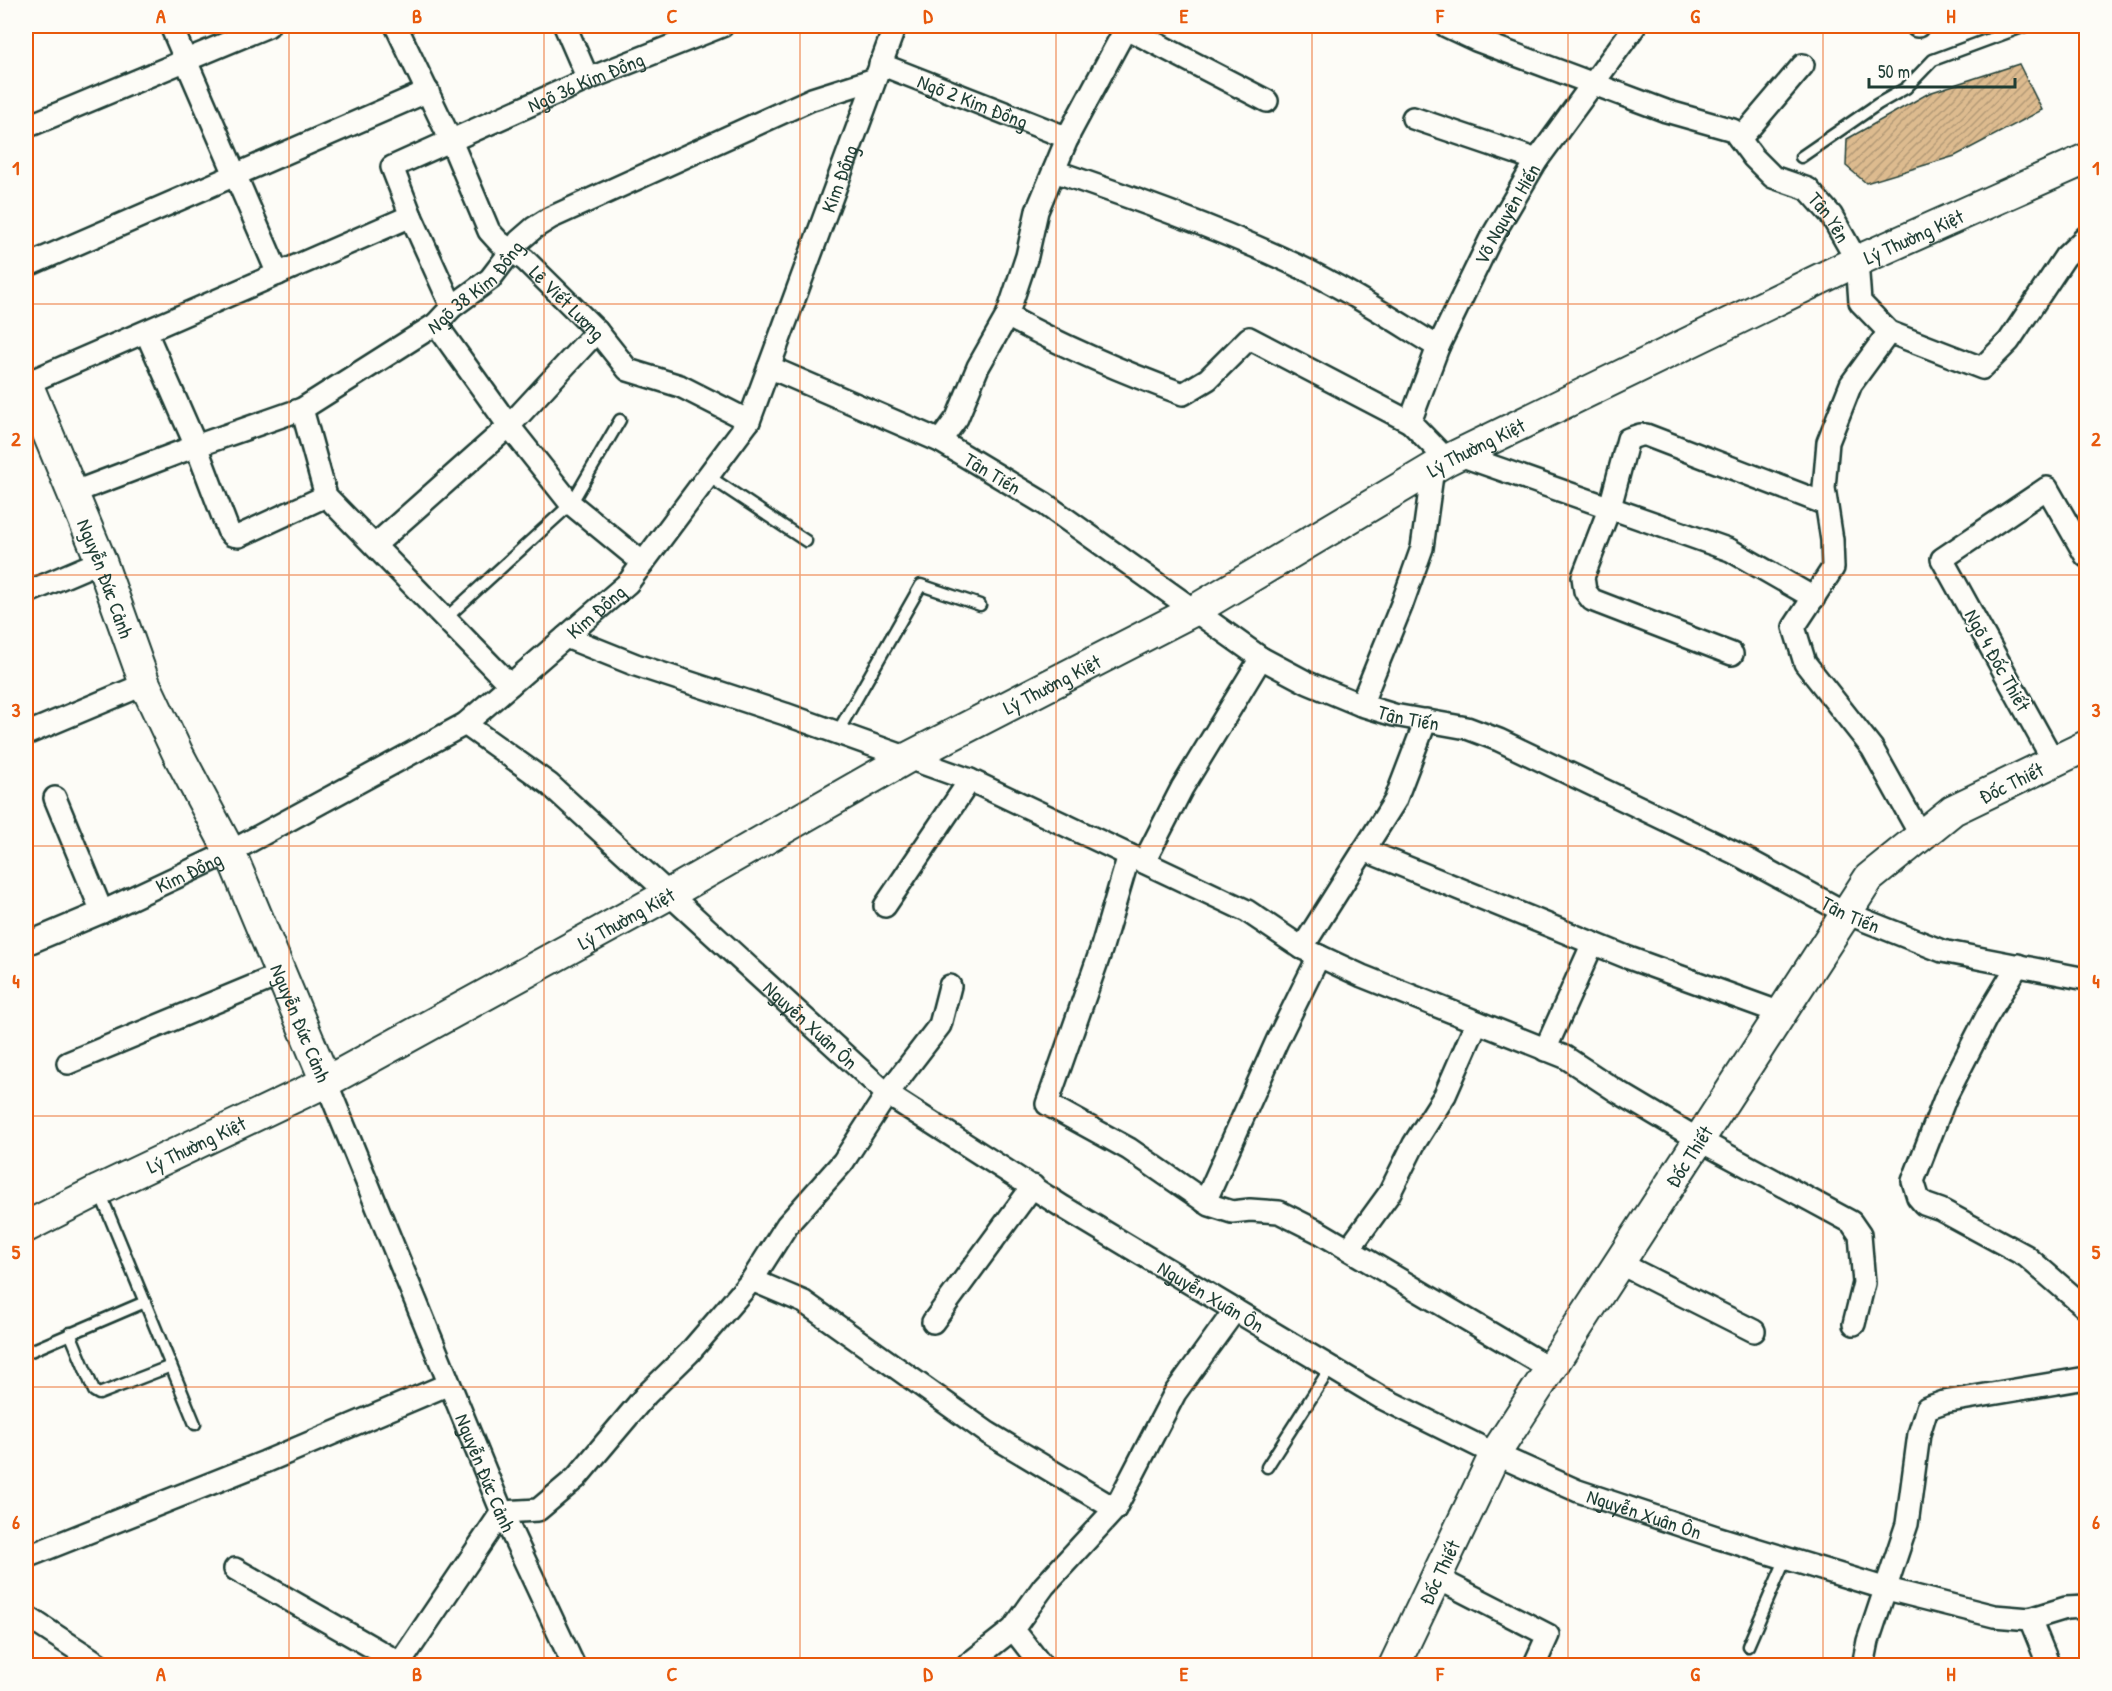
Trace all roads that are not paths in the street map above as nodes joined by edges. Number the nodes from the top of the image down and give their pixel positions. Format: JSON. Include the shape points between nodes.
{"nodes":[{"id":1,"x":171,"y":26,"type":"edge"},
{"id":2,"x":268,"y":26,"type":"edge"},
{"id":3,"x":396,"y":26,"type":"edge"},
{"id":4,"x":565,"y":26,"type":"edge"},
{"id":5,"x":722,"y":26,"type":"edge"},
{"id":6,"x":895,"y":26,"type":"edge"},
{"id":7,"x":1446,"y":26,"type":"edge"},
{"id":8,"x":1635,"y":26,"type":"edge"},
{"id":9,"x":2025,"y":26,"type":"edge"},
{"id":10,"x":1127,"y":27,"type":"edge"},
{"id":11,"x":186,"y":60,"type":"junction"},
{"id":12,"x":1803,"y":65,"type":"dead end"},
{"id":13,"x":877,"y":71,"type":"junction"},
{"id":14,"x":588,"y":79,"type":"junction"},
{"id":15,"x":1593,"y":83,"type":"junction"},
{"id":16,"x":428,"y":90,"type":"junction"},
{"id":17,"x":1267,"y":101,"type":"dead end"},
{"id":18,"x":1413,"y":118,"type":"dead end"},
{"id":19,"x":26,"y":127,"type":"edge"},
{"id":20,"x":1068,"y":138,"type":"junction"},
{"id":21,"x":1740,"y":139,"type":"junction"},
{"id":22,"x":451,"y":141,"type":"junction"},
{"id":23,"x":1802,"y":158,"type":"dead end"},
{"id":24,"x":2086,"y":159,"type":"edge"},
{"id":25,"x":1537,"y":160,"type":"junction"},
{"id":26,"x":1054,"y":171,"type":"junction"},
{"id":27,"x":235,"y":174,"type":"junction"},
{"id":28,"x":411,"y":216,"type":"junction"},
{"id":29,"x":2086,"y":237,"type":"edge"},
{"id":30,"x":510,"y":251,"type":"junction"},
{"id":31,"x":1857,"y":261,"type":"junction"},
{"id":32,"x":26,"y":266,"type":"edge"},
{"id":33,"x":278,"y":274,"type":"junction"},
{"id":34,"x":453,"y":307,"type":"junction"},
{"id":35,"x":1007,"y":316,"type":"junction"},
{"id":36,"x":436,"y":324,"type":"junction"},
{"id":37,"x":597,"y":331,"type":"junction"},
{"id":38,"x":146,"y":332,"type":"junction"},
{"id":39,"x":1889,"y":332,"type":"junction"},
{"id":40,"x":1438,"y":347,"type":"junction"},
{"id":41,"x":769,"y":367,"type":"junction"},
{"id":42,"x":26,"y":382,"type":"edge"},
{"id":43,"x":302,"y":409,"type":"junction"},
{"id":44,"x":620,"y":420,"type":"dead end"},
{"id":45,"x":749,"y":421,"type":"junction"},
{"id":46,"x":1410,"y":422,"type":"junction"},
{"id":47,"x":509,"y":426,"type":"junction"},
{"id":48,"x":940,"y":441,"type":"junction"},
{"id":49,"x":196,"y":446,"type":"junction"},
{"id":50,"x":1447,"y":461,"type":"junction"},
{"id":51,"x":708,"y":476,"type":"junction"},
{"id":52,"x":72,"y":494,"type":"junction"},
{"id":53,"x":326,"y":496,"type":"junction"},
{"id":54,"x":571,"y":504,"type":"junction"},
{"id":55,"x":1826,"y":504,"type":"junction"},
{"id":56,"x":1610,"y":507,"type":"junction"},
{"id":57,"x":806,"y":541,"type":"dead end"},
{"id":58,"x":375,"y":545,"type":"junction"},
{"id":59,"x":2086,"y":556,"type":"edge"},
{"id":60,"x":100,"y":561,"type":"junction"},
{"id":61,"x":643,"y":563,"type":"junction"},
{"id":62,"x":26,"y":593,"type":"edge"},
{"id":63,"x":1814,"y":598,"type":"junction"},
{"id":64,"x":980,"y":605,"type":"dead end"},
{"id":65,"x":1195,"y":610,"type":"junction"},
{"id":66,"x":446,"y":618,"type":"junction"},
{"id":67,"x":566,"y":637,"type":"junction"},
{"id":68,"x":1732,"y":654,"type":"dead end"},
{"id":69,"x":1261,"y":658,"type":"junction"},
{"id":70,"x":146,"y":684,"type":"junction"},
{"id":71,"x":510,"y":684,"type":"junction"},
{"id":72,"x":1361,"y":705,"type":"junction"},
{"id":73,"x":1426,"y":720,"type":"junction"},
{"id":74,"x":465,"y":724,"type":"junction"},
{"id":75,"x":837,"y":733,"type":"junction"},
{"id":76,"x":26,"y":734,"type":"edge"},
{"id":77,"x":2086,"y":746,"type":"edge"},
{"id":78,"x":908,"y":758,"type":"junction"},
{"id":79,"x":2054,"y":762,"type":"junction"},
{"id":80,"x":970,"y":780,"type":"junction"},
{"id":81,"x":55,"y":798,"type":"dead end"},
{"id":82,"x":1921,"y":836,"type":"junction"},
{"id":83,"x":1364,"y":850,"type":"junction"},
{"id":84,"x":230,"y":852,"type":"junction"},
{"id":85,"x":1137,"y":859,"type":"junction"},
{"id":86,"x":669,"y":894,"type":"junction"},
{"id":87,"x":885,"y":906,"type":"dead end"},
{"id":88,"x":102,"y":912,"type":"junction"},
{"id":89,"x":1846,"y":914,"type":"junction"},
{"id":90,"x":1593,"y":943,"type":"junction"},
{"id":91,"x":26,"y":944,"type":"edge"},
{"id":92,"x":1311,"y":952,"type":"junction"},
{"id":93,"x":2018,"y":966,"type":"junction"},
{"id":94,"x":280,"y":975,"type":"junction"},
{"id":95,"x":2086,"y":979,"type":"edge"},
{"id":96,"x":950,"y":986,"type":"dead end"},
{"id":97,"x":1781,"y":1013,"type":"junction"},
{"id":98,"x":1477,"y":1022,"type":"junction"},
{"id":99,"x":1545,"y":1050,"type":"junction"},
{"id":100,"x":68,"y":1063,"type":"dead end"},
{"id":101,"x":326,"y":1082,"type":"junction"},
{"id":102,"x":887,"y":1094,"type":"junction"},
{"id":103,"x":1699,"y":1140,"type":"junction"},
{"id":104,"x":1034,"y":1186,"type":"junction"},
{"id":105,"x":99,"y":1190,"type":"junction"},
{"id":106,"x":1205,"y":1202,"type":"junction"},
{"id":107,"x":26,"y":1227,"type":"edge"},
{"id":108,"x":1348,"y":1249,"type":"junction"},
{"id":109,"x":1619,"y":1263,"type":"junction"},
{"id":110,"x":752,"y":1280,"type":"junction"},
{"id":111,"x":145,"y":1302,"type":"junction"},
{"id":112,"x":2086,"y":1308,"type":"edge"},
{"id":113,"x":1235,"y":1310,"type":"junction"},
{"id":114,"x":933,"y":1322,"type":"dead end"},
{"id":115,"x":1854,"y":1324,"type":"dead end"},
{"id":116,"x":1754,"y":1331,"type":"dead end"},
{"id":117,"x":70,"y":1334,"type":"junction"},
{"id":118,"x":26,"y":1353,"type":"edge"},
{"id":119,"x":171,"y":1366,"type":"junction"},
{"id":120,"x":1330,"y":1367,"type":"junction"},
{"id":121,"x":1551,"y":1369,"type":"junction"},
{"id":122,"x":2086,"y":1378,"type":"edge"},
{"id":123,"x":449,"y":1384,"type":"junction"},
{"id":124,"x":195,"y":1424,"type":"dead end"},
{"id":125,"x":1495,"y":1454,"type":"junction"},
{"id":126,"x":1267,"y":1467,"type":"dead end"},
{"id":127,"x":1115,"y":1509,"type":"junction"},
{"id":128,"x":502,"y":1512,"type":"junction"},
{"id":129,"x":26,"y":1557,"type":"edge"},
{"id":130,"x":1786,"y":1558,"type":"junction"},
{"id":131,"x":235,"y":1569,"type":"dead end"},
{"id":132,"x":1436,"y":1577,"type":"junction"},
{"id":133,"x":1887,"y":1589,"type":"junction"},
{"id":134,"x":2086,"y":1607,"type":"edge"},
{"id":135,"x":26,"y":1616,"type":"edge"},
{"id":136,"x":2030,"y":1619,"type":"junction"},
{"id":137,"x":1013,"y":1629,"type":"junction"},
{"id":138,"x":1748,"y":1646,"type":"dead end"},
{"id":139,"x":399,"y":1664,"type":"edge"},
{"id":140,"x":102,"y":1665,"type":"edge"},
{"id":141,"x":574,"y":1665,"type":"edge"},
{"id":142,"x":966,"y":1665,"type":"edge"},
{"id":143,"x":1042,"y":1665,"type":"edge"},
{"id":144,"x":1394,"y":1665,"type":"edge"},
{"id":145,"x":1534,"y":1665,"type":"edge"},
{"id":146,"x":1863,"y":1665,"type":"edge"},
{"id":147,"x":2049,"y":1665,"type":"edge"}],
"edges":[{"from":1,"to":11,"type":"street"},
{"from":2,"to":11,"type":"street"},
{"from":3,"to":16,"type":"street","name":"Lê Viết Lượng"},
{"from":4,"to":14,"type":"street"},
{"from":5,"to":14,"type":"street","name":"Ngõ 36 Kim Đồng"},
{"from":6,"to":13,"type":"street","name":"Kim Đồng"},
{"from":7,"to":15,"type":"street","name":"Tân Yên"},
{"from":8,"to":15,"type":"street","name":"Võ Nguyên Hiến"},
{"from":9,"to":23,"type":"lane","via":[[1933,60],[1906,88]]},
{"from":10,"to":17,"type":"street"},
{"from":10,"to":20,"type":"street"},
{"from":11,"to":19,"type":"street"},
{"from":11,"to":27,"type":"street"},
{"from":12,"to":21,"type":"street"},
{"from":13,"to":20,"type":"street","name":"Ngõ 2 Kim Đồng"},
{"from":13,"to":30,"type":"street","name":"Ngõ 38 Kim Đồng","via":[[550,218]]},
{"from":13,"to":41,"type":"street","name":"Kim Đồng"},
{"from":14,"to":22,"type":"street","name":"Ngõ 36 Kim Đồng"},
{"from":15,"to":21,"type":"street","name":"Tân Yên","via":[[1666,111],[1733,130]]},
{"from":15,"to":25,"type":"street","name":"Võ Nguyên Hiến"},
{"from":16,"to":22,"type":"street","name":"Lê Viết Lượng"},
{"from":16,"to":27,"type":"street"},
{"from":18,"to":25,"type":"street"},
{"from":20,"to":26,"type":"street"},
{"from":21,"to":31,"type":"street","name":"Tân Yên","via":[[1773,177],[1808,189],[1831,215]]},
{"from":22,"to":28,"type":"street","name":"Ngõ 36 Kim Đồng","via":[[392,167]]},
{"from":22,"to":30,"type":"street","name":"Lê Viết Lượng","via":[[489,231]]},
{"from":24,"to":31,"type":"street","name":"Lý Thường Kiệt"},
{"from":25,"to":40,"type":"street","name":"Võ Nguyên Hiến","via":[[1490,240]]},
{"from":26,"to":35,"type":"street","via":[[1037,211]]},
{"from":26,"to":40,"type":"street","via":[[1138,200],[1297,265]]},
{"from":27,"to":32,"type":"street"},
{"from":27,"to":33,"type":"street"},
{"from":28,"to":33,"type":"street"},
{"from":28,"to":34,"type":"street"},
{"from":29,"to":39,"type":"street","name":"Tân Yên","via":[[2065,257],[2009,341],[1982,368]]},
{"from":30,"to":34,"type":"street","name":"Ngõ 38 Kim Đồng","via":[[490,279]]},
{"from":30,"to":37,"type":"street","name":"Lê Viết Lượng","via":[[525,260]]},
{"from":31,"to":39,"type":"street","name":"Tân Yên","via":[[1860,302]]},
{"from":31,"to":50,"type":"street","name":"Lý Thường Kiệt"},
{"from":33,"to":38,"type":"street"},
{"from":34,"to":36,"type":"street","name":"Ngõ 38 Kim Đồng"},
{"from":35,"to":46,"type":"street","via":[[1122,372],[1183,394],[1208,379],[1248,338]]},
{"from":35,"to":48,"type":"street","via":[[978,367],[957,418]]},
{"from":36,"to":43,"type":"street","name":"Ngõ 38 Kim Đồng"},
{"from":36,"to":47,"type":"street"},
{"from":37,"to":45,"type":"street","name":"Lê Viết Lượng","via":[[628,370],[680,387]]},
{"from":37,"to":47,"type":"street"},
{"from":38,"to":42,"type":"street"},
{"from":38,"to":49,"type":"street"},
{"from":39,"to":55,"type":"street","via":[[1851,384],[1828,442]]},
{"from":40,"to":46,"type":"street","name":"Võ Nguyên Hiến"},
{"from":41,"to":45,"type":"street","name":"Kim Đồng"},
{"from":41,"to":48,"type":"street","name":"Tân Tiến"},
{"from":42,"to":52,"type":"street","name":"Nguyễn Đức Cảnh"},
{"from":43,"to":49,"type":"street","name":"Ngõ 38 Kim Đồng"},
{"from":43,"to":53,"type":"street"},
{"from":44,"to":54,"type":"lane"},
{"from":45,"to":51,"type":"street","name":"Kim Đồng"},
{"from":46,"to":50,"type":"street"},
{"from":47,"to":54,"type":"street"},
{"from":47,"to":58,"type":"street"},
{"from":48,"to":65,"type":"street","name":"Tân Tiến","via":[[1045,504]]},
{"from":49,"to":52,"type":"street","name":"Ngõ 38 Kim Đồng"},
{"from":49,"to":53,"type":"street","via":[[232,535],[239,536]]},
{"from":50,"to":56,"type":"street"},
{"from":50,"to":65,"type":"street","name":"Lý Thường Kiệt"},
{"from":50,"to":72,"type":"street","via":[[1422,548]]},
{"from":51,"to":57,"type":"lane"},
{"from":51,"to":61,"type":"street","name":"Kim Đồng"},
{"from":52,"to":60,"type":"street","name":"Nguyễn Đức Cảnh"},
{"from":53,"to":58,"type":"street"},
{"from":54,"to":61,"type":"street"},
{"from":54,"to":66,"type":"lane"},
{"from":55,"to":56,"type":"street","via":[[1640,435],[1626,443]]},
{"from":55,"to":63,"type":"street","via":[[1833,540],[1833,568]]},
{"from":56,"to":63,"type":"street","via":[[1730,550]]},
{"from":56,"to":68,"type":"street","via":[[1583,577],[1588,596]]},
{"from":58,"to":66,"type":"street"},
{"from":59,"to":79,"type":"street","name":"Ngõ 4 Đốc Thiết","via":[[2047,488],[1941,559]]},
{"from":60,"to":62,"type":"street"},
{"from":60,"to":70,"type":"street","name":"Nguyễn Đức Cảnh"},
{"from":61,"to":67,"type":"street","name":"Kim Đồng","via":[[628,583]]},
{"from":63,"to":82,"type":"street","via":[[1794,627],[1805,663],[1872,748]]},
{"from":64,"to":75,"type":"lane","via":[[921,585]]},
{"from":65,"to":69,"type":"street","name":"Tân Tiến"},
{"from":65,"to":78,"type":"street","name":"Lý Thường Kiệt"},
{"from":66,"to":71,"type":"street"},
{"from":67,"to":71,"type":"street","name":"Kim Đồng"},
{"from":67,"to":75,"type":"street","via":[[636,665]]},
{"from":69,"to":72,"type":"street","name":"Tân Tiến"},
{"from":69,"to":85,"type":"street"},
{"from":70,"to":76,"type":"street"},
{"from":70,"to":84,"type":"street","name":"Nguyễn Đức Cảnh"},
{"from":71,"to":74,"type":"street","name":"Kim Đồng"},
{"from":72,"to":73,"type":"street","name":"Tân Tiến"},
{"from":73,"to":83,"type":"street","via":[[1395,801]]},
{"from":73,"to":89,"type":"street","name":"Tân Tiến","via":[[1467,728],[1543,760],[1735,853]]},
{"from":74,"to":84,"type":"street","name":"Kim Đồng"},
{"from":74,"to":86,"type":"street","name":"Nguyễn Xuân Ôn","via":[[549,784]]},
{"from":75,"to":78,"type":"street"},
{"from":77,"to":79,"type":"street","name":"Đốc Thiết"},
{"from":78,"to":80,"type":"street"},
{"from":78,"to":86,"type":"street","name":"Lý Thường Kiệt"},
{"from":79,"to":82,"type":"street","name":"Đốc Thiết","via":[[1953,810]]},
{"from":80,"to":85,"type":"street"},
{"from":80,"to":87,"type":"street"},
{"from":81,"to":88,"type":"street"},
{"from":82,"to":89,"type":"street","name":"Đốc Thiết","via":[[1869,878]]},
{"from":83,"to":90,"type":"street"},
{"from":83,"to":92,"type":"street"},
{"from":84,"to":88,"type":"street","name":"Kim Đồng"},
{"from":84,"to":94,"type":"street","name":"Nguyễn Đức Cảnh"},
{"from":85,"to":92,"type":"street","via":[[1247,910]]},
{"from":85,"to":106,"type":"street","via":[[1047,1104],[1129,1149]]},
{"from":86,"to":101,"type":"street","name":"Lý Thường Kiệt"},
{"from":86,"to":102,"type":"street","name":"Nguyễn Xuân Ôn"},
{"from":88,"to":91,"type":"street","name":"Kim Đồng"},
{"from":89,"to":93,"type":"street","name":"Tân Tiến","via":[[1942,951]]},
{"from":89,"to":97,"type":"street","name":"Đốc Thiết"},
{"from":90,"to":97,"type":"street"},
{"from":90,"to":99,"type":"street"},
{"from":92,"to":98,"type":"street"},
{"from":92,"to":106,"type":"street","via":[[1277,1041]]},
{"from":93,"to":95,"type":"street","name":"Tân Tiến"},
{"from":93,"to":112,"type":"street","via":[[1946,1096],[1913,1181],[1924,1204],[2026,1256]]},
{"from":94,"to":100,"type":"street"},
{"from":94,"to":101,"type":"street","name":"Nguyễn Đức Cảnh"},
{"from":96,"to":102,"type":"street","via":[[940,1025]]},
{"from":97,"to":103,"type":"street","name":"Đốc Thiết"},
{"from":98,"to":99,"type":"street"},
{"from":98,"to":108,"type":"street","via":[[1445,1095],[1389,1194]]},
{"from":99,"to":103,"type":"street","via":[[1565,1058]]},
{"from":101,"to":105,"type":"street","name":"Lý Thường Kiệt"},
{"from":101,"to":123,"type":"street","name":"Nguyễn Đức Cảnh"},
{"from":102,"to":104,"type":"street","name":"Nguyễn Xuân Ôn"},
{"from":102,"to":110,"type":"street","via":[[843,1162],[787,1225]]},
{"from":103,"to":109,"type":"street","name":"Đốc Thiết"},
{"from":103,"to":115,"type":"street","via":[[1851,1222],[1860,1235],[1864,1283]]},
{"from":104,"to":113,"type":"street","name":"Nguyễn Xuân Ôn"},
{"from":104,"to":114,"type":"street"},
{"from":105,"to":107,"type":"street","name":"Lý Thường Kiệt"},
{"from":105,"to":111,"type":"lane"},
{"from":106,"to":108,"type":"street","via":[[1232,1212],[1279,1212]]},
{"from":108,"to":121,"type":"street"},
{"from":109,"to":116,"type":"street"},
{"from":109,"to":121,"type":"street","name":"Đốc Thiết"},
{"from":110,"to":127,"type":"street","via":[[804,1302],[988,1433]]},
{"from":110,"to":128,"type":"street","via":[[576,1478],[538,1510]]},
{"from":111,"to":117,"type":"lane"},
{"from":111,"to":119,"type":"lane"},
{"from":113,"to":120,"type":"street","name":"Nguyễn Xuân Ôn"},
{"from":113,"to":127,"type":"street","via":[[1175,1393]]},
{"from":117,"to":118,"type":"lane"},
{"from":117,"to":119,"type":"lane","via":[[99,1394]]},
{"from":119,"to":124,"type":"lane"},
{"from":120,"to":125,"type":"street","name":"Nguyễn Xuân Ôn","via":[[1380,1397]]},
{"from":120,"to":126,"type":"lane"},
{"from":121,"to":125,"type":"street","name":"Đốc Thiết"},
{"from":122,"to":133,"type":"street","via":[[1927,1408],[1919,1434],[1907,1524]]},
{"from":123,"to":128,"type":"street","name":"Nguyễn Đức Cảnh"},
{"from":123,"to":129,"type":"street"},
{"from":125,"to":130,"type":"street","name":"Nguyễn Xuân Ôn","via":[[1578,1491]]},
{"from":125,"to":132,"type":"street","name":"Đốc Thiết"},
{"from":127,"to":137,"type":"street","via":[[1044,1586]]},
{"from":128,"to":139,"type":"street"},
{"from":128,"to":141,"type":"street","name":"Nguyễn Đức Cảnh"},
{"from":130,"to":133,"type":"street","name":"Nguyễn Xuân Ôn"},
{"from":130,"to":138,"type":"lane"},
{"from":131,"to":139,"type":"street"},
{"from":132,"to":144,"type":"street","name":"Đốc Thiết"},
{"from":132,"to":145,"type":"street","via":[[1548,1635]]},
{"from":133,"to":136,"type":"street","name":"Nguyễn Xuân Ôn","via":[[1994,1616]]},
{"from":133,"to":146,"type":"street"},
{"from":134,"to":136,"type":"street","name":"Nguyễn Xuân Ôn","via":[[2066,1608]]},
{"from":135,"to":140,"type":"street"},
{"from":136,"to":147,"type":"street"},
{"from":137,"to":142,"type":"street"},
{"from":137,"to":143,"type":"street"}]}
